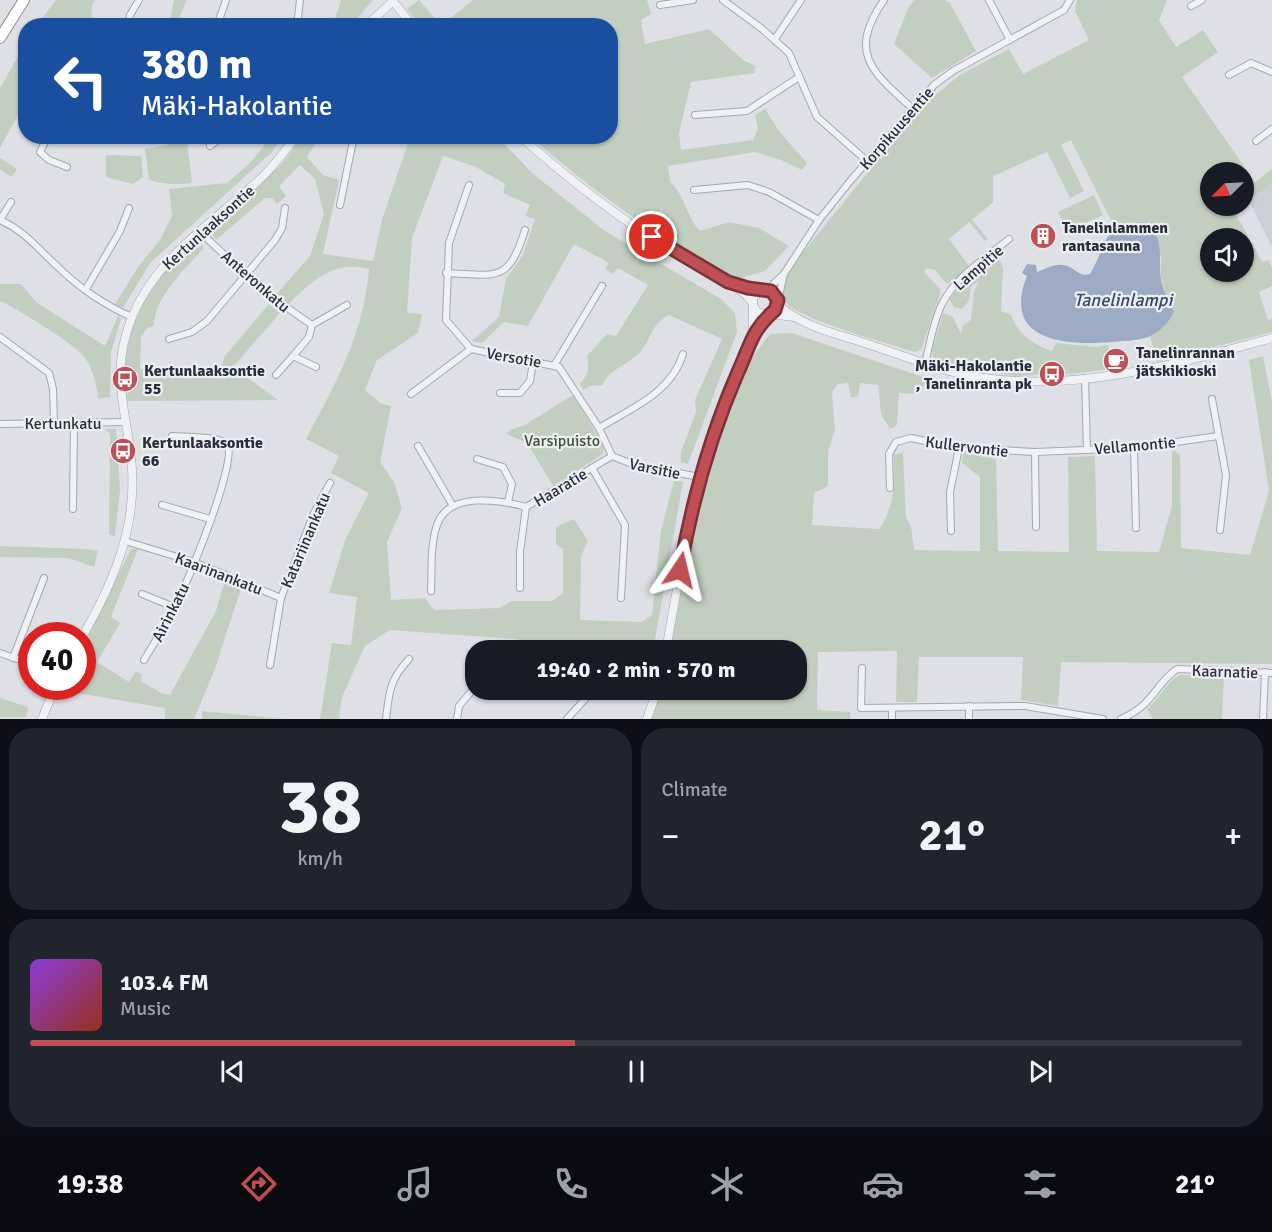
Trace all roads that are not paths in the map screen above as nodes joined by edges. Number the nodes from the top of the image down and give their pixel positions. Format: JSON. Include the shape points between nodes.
{"nodes":[{"id":1,"x":18,"y":0,"type":"edge"},
{"id":2,"x":24,"y":0,"type":"edge"},
{"id":3,"x":139,"y":0,"type":"edge"},
{"id":4,"x":226,"y":0,"type":"edge"},
{"id":5,"x":300,"y":0,"type":"edge"},
{"id":6,"x":392,"y":0,"type":"edge"},
{"id":7,"x":693,"y":0,"type":"edge"},
{"id":8,"x":723,"y":0,"type":"edge"},
{"id":9,"x":801,"y":0,"type":"edge"},
{"id":10,"x":884,"y":0,"type":"edge"},
{"id":11,"x":989,"y":0,"type":"edge"},
{"id":12,"x":1070,"y":0,"type":"edge"},
{"id":13,"x":1202,"y":0,"type":"edge"},
{"id":14,"x":660,"y":5,"type":"dead end"},
{"id":15,"x":1191,"y":6,"type":"dead end"},
{"id":16,"x":129,"y":18,"type":"edge"},
{"id":17,"x":220,"y":18,"type":"edge"},
{"id":18,"x":298,"y":18,"type":"edge"},
{"id":19,"x":374,"y":18,"type":"edge"},
{"id":20,"x":407,"y":18,"type":"edge"},
{"id":21,"x":0,"y":29,"type":"edge"},
{"id":22,"x":0,"y":38,"type":"edge"},
{"id":23,"x":775,"y":39,"type":"junction"},
{"id":24,"x":1010,"y":40,"type":"junction"},
{"id":25,"x":1272,"y":72,"type":"edge"},
{"id":26,"x":1228,"y":75,"type":"dead end"},
{"id":27,"x":799,"y":77,"type":"junction"},
{"id":28,"x":912,"y":108,"type":"junction"},
{"id":29,"x":695,"y":115,"type":"dead end"},
{"id":30,"x":1272,"y":129,"type":"edge"},
{"id":31,"x":1256,"y":141,"type":"dead end"},
{"id":32,"x":44,"y":144,"type":"edge"},
{"id":33,"x":213,"y":144,"type":"edge"},
{"id":34,"x":289,"y":144,"type":"edge"},
{"id":35,"x":352,"y":144,"type":"edge"},
{"id":36,"x":529,"y":144,"type":"edge"},
{"id":37,"x":210,"y":146,"type":"dead end"},
{"id":38,"x":867,"y":161,"type":"junction"},
{"id":39,"x":67,"y":167,"type":"dead end"},
{"id":40,"x":469,"y":185,"type":"dead end"},
{"id":41,"x":694,"y":190,"type":"dead end"},
{"id":42,"x":11,"y":202,"type":"dead end"},
{"id":43,"x":340,"y":205,"type":"dead end"},
{"id":44,"x":129,"y":208,"type":"dead end"},
{"id":45,"x":285,"y":208,"type":"dead end"},
{"id":46,"x":0,"y":220,"type":"edge"},
{"id":47,"x":819,"y":220,"type":"junction"},
{"id":48,"x":525,"y":230,"type":"dead end"},
{"id":49,"x":199,"y":231,"type":"junction"},
{"id":50,"x":1010,"y":239,"type":"dead end"},
{"id":51,"x":446,"y":273,"type":"junction"},
{"id":52,"x":784,"y":274,"type":"junction"},
{"id":53,"x":246,"y":275,"type":"junction"},
{"id":54,"x":728,"y":282,"type":"junction"},
{"id":55,"x":602,"y":286,"type":"dead end"},
{"id":56,"x":86,"y":289,"type":"junction"},
{"id":57,"x":765,"y":290,"type":"junction"},
{"id":58,"x":778,"y":302,"type":"junction"},
{"id":59,"x":753,"y":303,"type":"junction"},
{"id":60,"x":347,"y":305,"type":"dead end"},
{"id":61,"x":768,"y":315,"type":"junction"},
{"id":62,"x":132,"y":317,"type":"junction"},
{"id":63,"x":794,"y":317,"type":"junction"},
{"id":64,"x":312,"y":325,"type":"junction"},
{"id":65,"x":0,"y":337,"type":"edge"},
{"id":66,"x":753,"y":337,"type":"junction"},
{"id":67,"x":1272,"y":338,"type":"edge"},
{"id":68,"x":169,"y":339,"type":"dead end"},
{"id":69,"x":471,"y":349,"type":"junction"},
{"id":70,"x":683,"y":354,"type":"dead end"},
{"id":71,"x":293,"y":356,"type":"junction"},
{"id":72,"x":533,"y":362,"type":"junction"},
{"id":73,"x":925,"y":363,"type":"junction"},
{"id":74,"x":555,"y":364,"type":"junction"},
{"id":75,"x":316,"y":367,"type":"dead end"},
{"id":76,"x":276,"y":375,"type":"dead end"},
{"id":77,"x":1085,"y":378,"type":"junction"},
{"id":78,"x":500,"y":393,"type":"dead end"},
{"id":79,"x":411,"y":394,"type":"dead end"},
{"id":80,"x":1212,"y":399,"type":"dead end"},
{"id":81,"x":54,"y":422,"type":"junction"},
{"id":82,"x":126,"y":422,"type":"junction"},
{"id":83,"x":74,"y":423,"type":"junction"},
{"id":84,"x":0,"y":424,"type":"edge"},
{"id":85,"x":599,"y":428,"type":"junction"},
{"id":86,"x":172,"y":436,"type":"dead end"},
{"id":87,"x":1218,"y":436,"type":"junction"},
{"id":88,"x":418,"y":446,"type":"dead end"},
{"id":89,"x":959,"y":448,"type":"junction"},
{"id":90,"x":1134,"y":448,"type":"junction"},
{"id":91,"x":1087,"y":450,"type":"junction"},
{"id":92,"x":1035,"y":453,"type":"junction"},
{"id":93,"x":612,"y":456,"type":"junction"},
{"id":94,"x":477,"y":459,"type":"dead end"},
{"id":95,"x":592,"y":468,"type":"junction"},
{"id":96,"x":699,"y":477,"type":"junction"},
{"id":97,"x":330,"y":483,"type":"dead end"},
{"id":98,"x":890,"y":488,"type":"dead end"},
{"id":99,"x":508,"y":502,"type":"junction"},
{"id":100,"x":162,"y":506,"type":"dead end"},
{"id":101,"x":453,"y":506,"type":"junction"},
{"id":102,"x":526,"y":507,"type":"junction"},
{"id":103,"x":73,"y":509,"type":"dead end"},
{"id":104,"x":210,"y":519,"type":"junction"},
{"id":105,"x":1036,"y":527,"type":"dead end"},
{"id":106,"x":1136,"y":528,"type":"dead end"},
{"id":107,"x":1220,"y":530,"type":"dead end"},
{"id":108,"x":951,"y":531,"type":"dead end"},
{"id":109,"x":125,"y":541,"type":"junction"},
{"id":110,"x":194,"y":562,"type":"junction"},
{"id":111,"x":44,"y":578,"type":"dead end"},
{"id":112,"x":520,"y":588,"type":"dead end"},
{"id":113,"x":431,"y":591,"type":"dead end"},
{"id":114,"x":142,"y":594,"type":"dead end"},
{"id":115,"x":281,"y":598,"type":"junction"},
{"id":116,"x":621,"y":598,"type":"dead end"},
{"id":117,"x":174,"y":607,"type":"junction"},
{"id":118,"x":90,"y":622,"type":"edge"},
{"id":119,"x":668,"y":640,"type":"edge"},
{"id":120,"x":0,"y":653,"type":"edge"},
{"id":121,"x":13,"y":658,"type":"junction"},
{"id":122,"x":409,"y":659,"type":"dead end"},
{"id":123,"x":18,"y":660,"type":"edge"},
{"id":124,"x":144,"y":660,"type":"dead end"},
{"id":125,"x":270,"y":665,"type":"dead end"},
{"id":126,"x":862,"y":668,"type":"dead end"},
{"id":127,"x":1268,"y":673,"type":"edge"},
{"id":128,"x":465,"y":699,"type":"edge"},
{"id":129,"x":50,"y":700,"type":"edge"},
{"id":130,"x":584,"y":700,"type":"edge"},
{"id":131,"x":654,"y":700,"type":"edge"},
{"id":132,"x":969,"y":706,"type":"junction"},
{"id":133,"x":892,"y":708,"type":"junction"},
{"id":134,"x":1045,"y":710,"type":"junction"},
{"id":135,"x":42,"y":719,"type":"edge"},
{"id":136,"x":386,"y":719,"type":"edge"},
{"id":137,"x":457,"y":719,"type":"edge"},
{"id":138,"x":567,"y":719,"type":"edge"},
{"id":139,"x":647,"y":719,"type":"edge"},
{"id":140,"x":892,"y":719,"type":"edge"},
{"id":141,"x":969,"y":719,"type":"edge"},
{"id":142,"x":1045,"y":719,"type":"edge"},
{"id":143,"x":1103,"y":719,"type":"edge"},
{"id":144,"x":1121,"y":719,"type":"edge"},
{"id":145,"x":1263,"y":719,"type":"edge"}],
"edges":[{"from":1,"to":21,"type":"highway"},
{"from":2,"to":22,"type":"highway"},
{"from":3,"to":16,"type":"street"},
{"from":4,"to":17,"type":"street"},
{"from":5,"to":18,"type":"street"},
{"from":6,"to":19,"type":"street"},
{"from":6,"to":20,"type":"street"},
{"from":7,"to":14,"type":"street"},
{"from":8,"to":23,"type":"street"},
{"from":9,"to":23,"type":"street"},
{"from":10,"to":28,"type":"street","via":[[866,38],[866,51],[874,74]]},
{"from":11,"to":24,"type":"street"},
{"from":12,"to":24,"type":"street","name":"Korpikuusentie","via":[[1064,10]]},
{"from":13,"to":15,"type":"street"},
{"from":23,"to":27,"type":"street","via":[[789,53]]},
{"from":24,"to":28,"type":"street","name":"Korpikuusentie","via":[[952,71]]},
{"from":25,"to":26,"type":"street","via":[[1251,63]]},
{"from":27,"to":29,"type":"street","via":[[747,111]]},
{"from":27,"to":38,"type":"street","via":[[817,117]]},
{"from":28,"to":38,"type":"street","name":"Korpikuusentie"},
{"from":30,"to":31,"type":"street"},
{"from":32,"to":39,"type":"street","via":[[40,152]]},
{"from":33,"to":37,"type":"street"},
{"from":34,"to":49,"type":"street","name":"Kertunlaaksontie","via":[[258,182]]},
{"from":35,"to":43,"type":"street"},
{"from":36,"to":54,"type":"street","via":[[637,228]]},
{"from":38,"to":47,"type":"street","name":"Korpikuusentie"},
{"from":40,"to":51,"type":"street","name":"Versotie","via":[[449,243]]},
{"from":41,"to":47,"type":"street","via":[[748,185],[769,192]]},
{"from":42,"to":46,"type":"street"},
{"from":44,"to":56,"type":"street"},
{"from":45,"to":53,"type":"street","via":[[282,228]]},
{"from":46,"to":56,"type":"street","via":[[21,230],[56,266]]},
{"from":47,"to":52,"type":"street","name":"Korpikuusentie"},
{"from":48,"to":51,"type":"street","via":[[517,256],[508,269],[494,275]]},
{"from":49,"to":53,"type":"street","name":"Anteronkatu"},
{"from":49,"to":62,"type":"street","name":"Kertunlaaksontie","via":[[156,275]]},
{"from":50,"to":73,"type":"street","name":"Lampitie","via":[[949,293],[941,306]]},
{"from":51,"to":69,"type":"street","name":"Versotie","via":[[446,320]]},
{"from":52,"to":57,"type":"street","name":"Korpikuusentie"},
{"from":52,"to":58,"type":"street","name":"Korpikuusentie"},
{"from":53,"to":64,"type":"street","name":"Anteronkatu","via":[[277,303]]},
{"from":53,"to":68,"type":"street","via":[[200,328]]},
{"from":54,"to":57,"type":"street"},
{"from":54,"to":59,"type":"street"},
{"from":55,"to":74,"type":"street"},
{"from":56,"to":62,"type":"street"},
{"from":57,"to":58,"type":"street","via":[[774,293]]},
{"from":57,"to":59,"type":"street","via":[[756,294]]},
{"from":58,"to":61,"type":"street"},
{"from":58,"to":63,"type":"street"},
{"from":59,"to":61,"type":"street","via":[[756,312]]},
{"from":59,"to":66,"type":"street"},
{"from":60,"to":64,"type":"street"},
{"from":61,"to":63,"type":"street"},
{"from":61,"to":66,"type":"street"},
{"from":62,"to":82,"type":"street","name":"Kertunlaaksontie","via":[[118,372]]},
{"from":63,"to":73,"type":"street"},
{"from":64,"to":71,"type":"street","via":[[309,337]]},
{"from":65,"to":81,"type":"street","via":[[49,373]]},
{"from":66,"to":96,"type":"street"},
{"from":67,"to":77,"type":"street","via":[[1178,363]]},
{"from":69,"to":72,"type":"street","name":"Versotie"},
{"from":69,"to":79,"type":"street"},
{"from":70,"to":85,"type":"street","via":[[678,369],[661,391]]},
{"from":71,"to":75,"type":"street"},
{"from":71,"to":76,"type":"street"},
{"from":72,"to":74,"type":"street","name":"Versotie"},
{"from":72,"to":78,"type":"street","via":[[530,381],[520,393]]},
{"from":73,"to":77,"type":"street","via":[[999,380]]},
{"from":74,"to":85,"type":"street","name":"Versotie"},
{"from":77,"to":91,"type":"street","name":"Vellamontie"},
{"from":80,"to":87,"type":"street"},
{"from":81,"to":83,"type":"street","name":"Kertunkatu"},
{"from":81,"to":84,"type":"street","name":"Kertunkatu"},
{"from":82,"to":83,"type":"street","name":"Kertunkatu"},
{"from":82,"to":109,"type":"street","name":"Kertunlaaksontie","via":[[132,492]]},
{"from":83,"to":103,"type":"street"},
{"from":85,"to":93,"type":"street","name":"Versotie"},
{"from":86,"to":104,"type":"street","name":"Airinkatu","via":[[221,441],[228,446],[230,461]]},
{"from":87,"to":90,"type":"street","name":"Vellamontie"},
{"from":87,"to":107,"type":"street","via":[[1226,475]]},
{"from":88,"to":101,"type":"street"},
{"from":89,"to":92,"type":"street","name":"Kullervontie"},
{"from":89,"to":98,"type":"street","name":"Kullervontie","via":[[911,438],[896,442],[889,454]]},
{"from":89,"to":108,"type":"street","via":[[950,492]]},
{"from":90,"to":91,"type":"street","name":"Vellamontie"},
{"from":90,"to":106,"type":"street"},
{"from":91,"to":92,"type":"street","name":"Kullervontie"},
{"from":92,"to":105,"type":"street"},
{"from":93,"to":95,"type":"street","name":"Haaratie"},
{"from":93,"to":96,"type":"street","name":"Varsitie","via":[[632,464]]},
{"from":94,"to":99,"type":"street","via":[[503,467],[512,484]]},
{"from":95,"to":102,"type":"street","name":"Haaratie"},
{"from":95,"to":116,"type":"street","via":[[625,525]]},
{"from":96,"to":119,"type":"street"},
{"from":97,"to":115,"type":"street","name":"Katariinankatu"},
{"from":99,"to":101,"type":"street","name":"Haaratie","via":[[487,499]]},
{"from":99,"to":102,"type":"street","name":"Haaratie"},
{"from":100,"to":104,"type":"street"},
{"from":101,"to":113,"type":"street","via":[[437,523]]},
{"from":102,"to":112,"type":"street"},
{"from":104,"to":110,"type":"street","name":"Airinkatu"},
{"from":109,"to":110,"type":"street","name":"Kaarinankatu"},
{"from":109,"to":118,"type":"street","name":"Kertunlaaksontie","via":[[111,582]]},
{"from":110,"to":115,"type":"street","name":"Kaarinankatu"},
{"from":110,"to":117,"type":"street","name":"Airinkatu"},
{"from":111,"to":121,"type":"street"},
{"from":114,"to":117,"type":"street"},
{"from":115,"to":125,"type":"street","name":"Kaarinankatu"},
{"from":117,"to":124,"type":"street","name":"Airinkatu"},
{"from":120,"to":121,"type":"street"},
{"from":121,"to":123,"type":"street"},
{"from":122,"to":136,"type":"street","via":[[395,673]]},
{"from":126,"to":133,"type":"street","via":[[861,708]]},
{"from":127,"to":144,"type":"street","name":"Kaarnatie","via":[[1177,669],[1148,704]]},
{"from":127,"to":145,"type":"street"},
{"from":128,"to":137,"type":"street"},
{"from":129,"to":135,"type":"street"},
{"from":130,"to":138,"type":"street"},
{"from":131,"to":139,"type":"street"},
{"from":132,"to":133,"type":"street"},
{"from":132,"to":134,"type":"street"},
{"from":132,"to":141,"type":"street"},
{"from":133,"to":140,"type":"street"},
{"from":134,"to":142,"type":"street"},
{"from":134,"to":143,"type":"street"}]}
